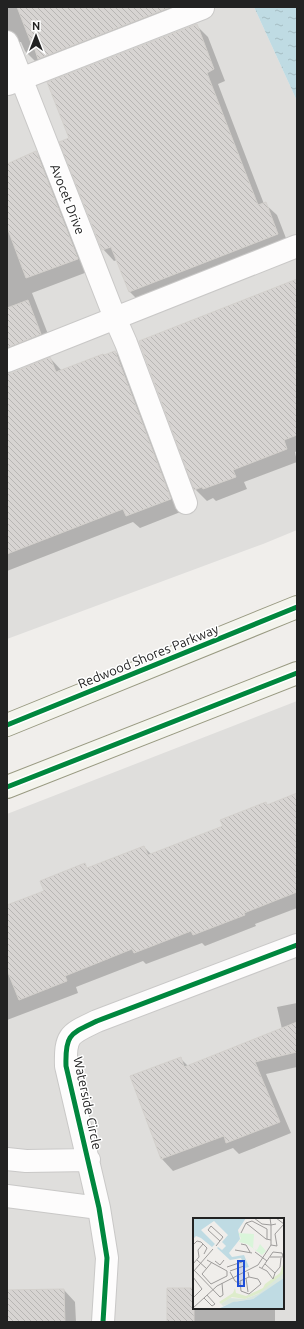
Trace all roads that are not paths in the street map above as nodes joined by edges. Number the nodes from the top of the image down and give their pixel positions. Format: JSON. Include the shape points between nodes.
{"nodes":[{"id":1,"x":203,"y":8,"type":"edge"},
{"id":2,"x":7,"y":42,"type":"edge"},
{"id":3,"x":14,"y":82,"type":"edge"},
{"id":4,"x":297,"y":246,"type":"edge"},
{"id":5,"x":115,"y":318,"type":"junction"},
{"id":6,"x":7,"y":361,"type":"edge"},
{"id":7,"x":186,"y":503,"type":"dead end"},
{"id":8,"x":297,"y":607,"type":"edge"},
{"id":9,"x":297,"y":673,"type":"edge"},
{"id":10,"x":7,"y":725,"type":"edge"},
{"id":11,"x":7,"y":787,"type":"edge"},
{"id":12,"x":297,"y":945,"type":"edge"},
{"id":13,"x":7,"y":1159,"type":"edge"},
{"id":14,"x":89,"y":1160,"type":"junction"},
{"id":15,"x":7,"y":1196,"type":"edge"},
{"id":16,"x":99,"y":1208,"type":"junction"},
{"id":17,"x":103,"y":1322,"type":"edge"}],
"edges":[{"from":1,"to":3,"type":"street"},
{"from":2,"to":3,"type":"street","name":"Avocet Drive"},
{"from":3,"to":5,"type":"street","name":"Avocet Drive"},
{"from":4,"to":5,"type":"street"},
{"from":5,"to":6,"type":"street"},
{"from":5,"to":7,"type":"street","name":"Avocet Drive"},
{"from":8,"to":10,"type":"main road","name":"Redwood Shores Parkway"},
{"from":9,"to":11,"type":"main road"},
{"from":12,"to":14,"type":"street","name":"Waterside Circle","via":[[97,1021],[78,1030],[69,1038],[66,1066]]},
{"from":13,"to":14,"type":"street"},
{"from":14,"to":16,"type":"street","name":"Waterside Circle"},
{"from":15,"to":16,"type":"street"},
{"from":16,"to":17,"type":"street","name":"Waterside Circle","via":[[107,1258]]}]}
